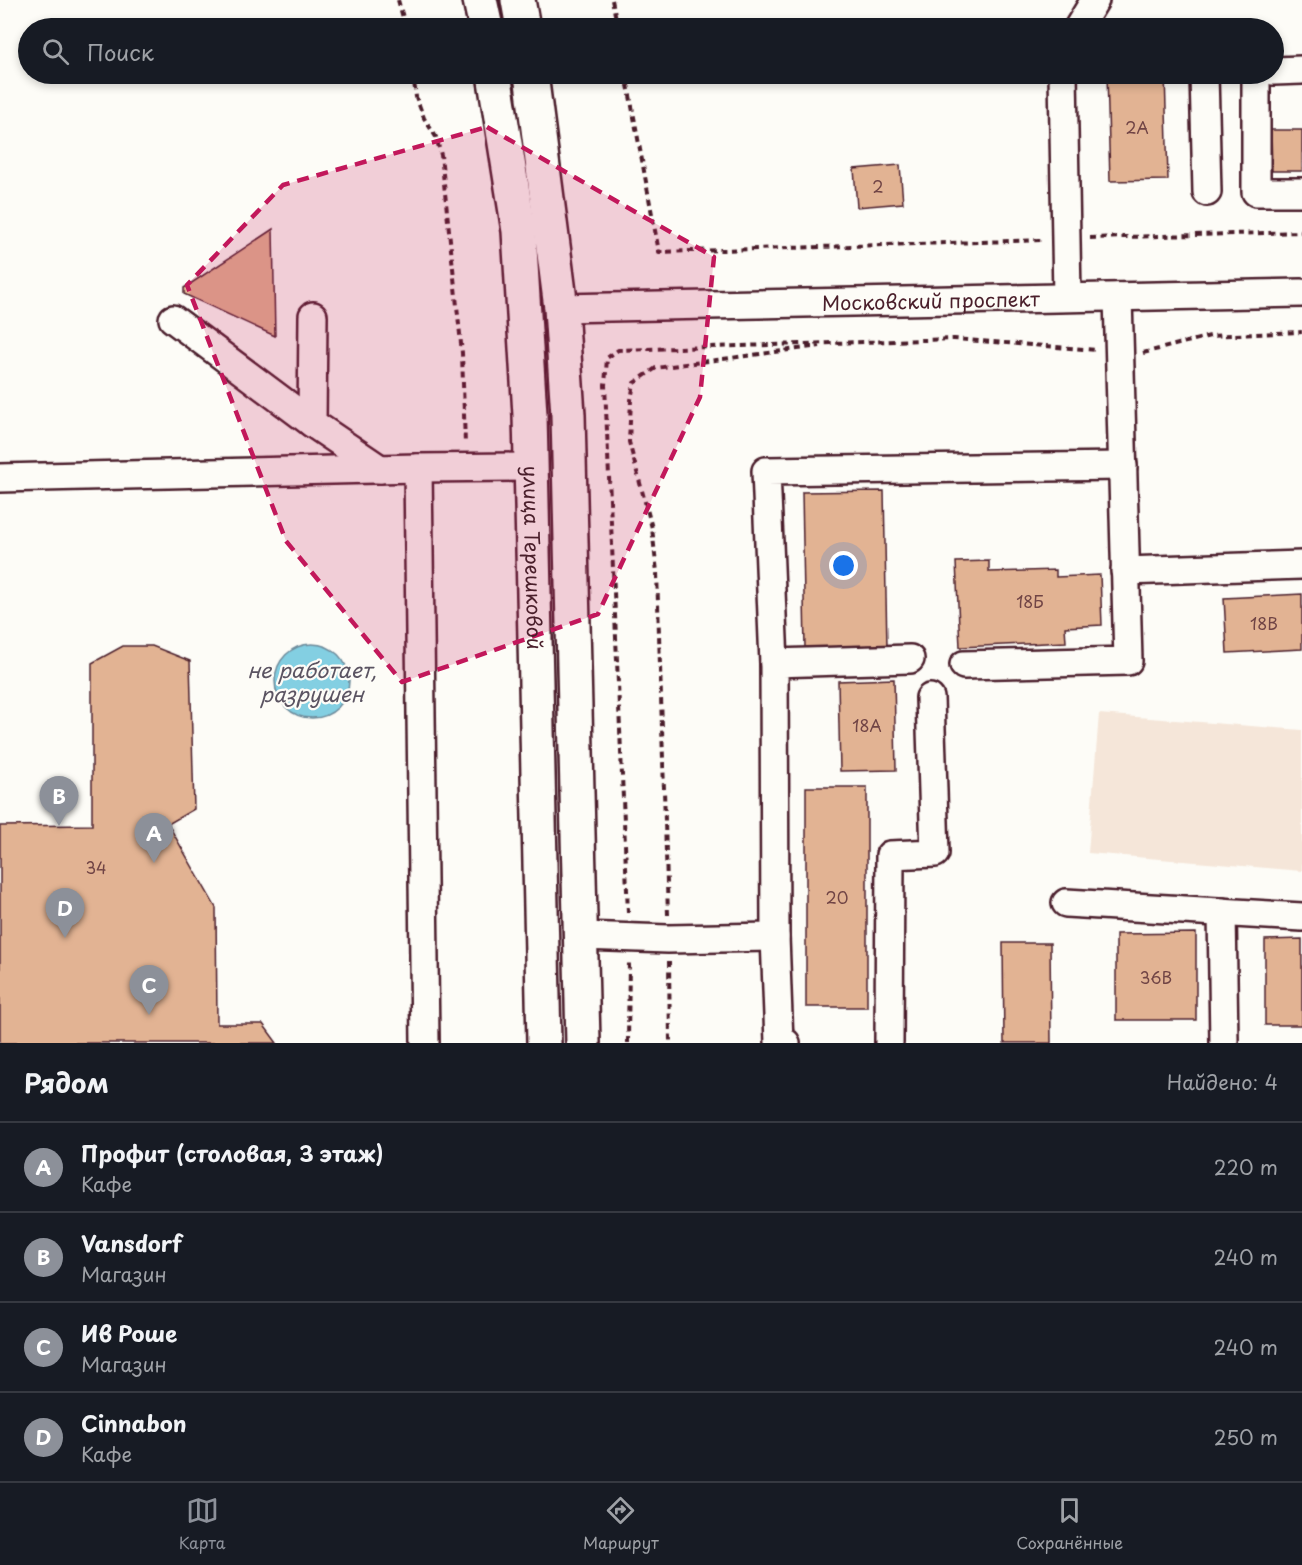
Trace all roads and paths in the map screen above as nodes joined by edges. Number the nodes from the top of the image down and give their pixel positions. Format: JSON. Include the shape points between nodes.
{"nodes":[{"id":1,"x":398,"y":0,"type":"edge"},
{"id":2,"x":480,"y":0,"type":"edge"},
{"id":3,"x":518,"y":0,"type":"edge"},
{"id":4,"x":612,"y":0,"type":"edge"},
{"id":5,"x":1095,"y":0,"type":"edge"},
{"id":6,"x":403,"y":18,"type":"edge"},
{"id":7,"x":484,"y":18,"type":"edge"},
{"id":8,"x":521,"y":18,"type":"edge"},
{"id":9,"x":616,"y":18,"type":"edge"},
{"id":10,"x":1084,"y":18,"type":"edge"},
{"id":11,"x":1302,"y":70,"type":"edge"},
{"id":12,"x":1284,"y":71,"type":"edge"},
{"id":13,"x":414,"y":84,"type":"edge"},
{"id":14,"x":496,"y":84,"type":"edge"},
{"id":15,"x":532,"y":84,"type":"edge"},
{"id":16,"x":628,"y":84,"type":"edge"},
{"id":17,"x":1063,"y":84,"type":"edge"},
{"id":18,"x":1204,"y":84,"type":"edge"},
{"id":19,"x":1256,"y":84,"type":"edge"},
{"id":20,"x":1207,"y":192,"type":"dead end"},
{"id":21,"x":1302,"y":192,"type":"edge"},
{"id":22,"x":1302,"y":232,"type":"edge"},
{"id":23,"x":1066,"y":239,"type":"junction"},
{"id":24,"x":1302,"y":293,"type":"edge"},
{"id":25,"x":1067,"y":297,"type":"junction"},
{"id":26,"x":1118,"y":297,"type":"junction"},
{"id":27,"x":561,"y":308,"type":"junction"},
{"id":28,"x":313,"y":316,"type":"dead end"},
{"id":29,"x":173,"y":319,"type":"dead end"},
{"id":30,"x":1302,"y":332,"type":"edge"},
{"id":31,"x":842,"y":343,"type":"junction"},
{"id":32,"x":1119,"y":352,"type":"junction"},
{"id":33,"x":312,"y":423,"type":"junction"},
{"id":34,"x":1123,"y":466,"type":"junction"},
{"id":35,"x":466,"y":467,"type":"junction"},
{"id":36,"x":531,"y":467,"type":"junction"},
{"id":37,"x":418,"y":468,"type":"junction"},
{"id":38,"x":380,"y":469,"type":"junction"},
{"id":39,"x":0,"y":478,"type":"edge"},
{"id":40,"x":1302,"y":565,"type":"edge"},
{"id":41,"x":1125,"y":572,"type":"junction"},
{"id":42,"x":910,"y":659,"type":"dead end"},
{"id":43,"x":774,"y":663,"type":"junction"},
{"id":44,"x":964,"y":665,"type":"dead end"},
{"id":45,"x":930,"y":698,"type":"dead end"},
{"id":46,"x":1066,"y":903,"type":"dead end"},
{"id":47,"x":1222,"y":912,"type":"junction"},
{"id":48,"x":1302,"y":917,"type":"edge"},
{"id":49,"x":582,"y":936,"type":"junction"},
{"id":50,"x":775,"y":937,"type":"junction"},
{"id":51,"x":629,"y":938,"type":"junction"},
{"id":52,"x":668,"y":939,"type":"junction"},
{"id":53,"x":425,"y":1043,"type":"edge"},
{"id":54,"x":544,"y":1043,"type":"edge"},
{"id":55,"x":583,"y":1043,"type":"edge"},
{"id":56,"x":628,"y":1043,"type":"edge"},
{"id":57,"x":670,"y":1043,"type":"edge"},
{"id":58,"x":786,"y":1043,"type":"edge"},
{"id":59,"x":889,"y":1043,"type":"edge"},
{"id":60,"x":1224,"y":1043,"type":"edge"}],
"edges":[{"from":1,"to":6,"type":"path"},
{"from":2,"to":7,"type":"main road"},
{"from":3,"to":8,"type":"main road"},
{"from":4,"to":9,"type":"path"},
{"from":5,"to":10,"type":"street"},
{"from":11,"to":12,"type":"street"},
{"from":13,"to":35,"type":"path","via":[[441,155],[462,353]]},
{"from":14,"to":36,"type":"main road","name":"улица Терешковой","via":[[519,231]]},
{"from":15,"to":27,"type":"main road","name":"улица Терешковой"},
{"from":16,"to":23,"type":"path","via":[[659,252]]},
{"from":17,"to":23,"type":"street"},
{"from":18,"to":20,"type":"street"},
{"from":19,"to":21,"type":"street","via":[[1256,192]]},
{"from":22,"to":23,"type":"path"},
{"from":23,"to":25,"type":"street"},
{"from":24,"to":26,"type":"street","name":"Московский проспект"},
{"from":25,"to":26,"type":"street","name":"Московский проспект"},
{"from":25,"to":27,"type":"street","name":"Московский проспект"},
{"from":26,"to":32,"type":"street"},
{"from":27,"to":49,"type":"main road","name":"улица Терешковой","via":[[568,415]]},
{"from":28,"to":33,"type":"street"},
{"from":29,"to":33,"type":"street"},
{"from":30,"to":32,"type":"path","via":[[1210,336],[1140,353]]},
{"from":31,"to":32,"type":"path","via":[[954,339]]},
{"from":31,"to":51,"type":"path","via":[[618,350],[607,358],[605,396]]},
{"from":31,"to":52,"type":"path","via":[[656,368],[634,383],[629,442],[652,528],[657,572]]},
{"from":32,"to":34,"type":"street"},
{"from":33,"to":38,"type":"street"},
{"from":34,"to":41,"type":"street"},
{"from":34,"to":43,"type":"street","via":[[766,471]]},
{"from":35,"to":36,"type":"street"},
{"from":35,"to":37,"type":"street"},
{"from":36,"to":54,"type":"main road","name":"улица Терешковой"},
{"from":37,"to":38,"type":"street"},
{"from":37,"to":53,"type":"street"},
{"from":38,"to":39,"type":"street"},
{"from":40,"to":41,"type":"street"},
{"from":41,"to":44,"type":"street","via":[[1128,661]]},
{"from":42,"to":43,"type":"street"},
{"from":43,"to":50,"type":"street"},
{"from":45,"to":59,"type":"street","via":[[935,854],[890,855]]},
{"from":46,"to":47,"type":"street"},
{"from":47,"to":48,"type":"street"},
{"from":47,"to":60,"type":"street"},
{"from":49,"to":51,"type":"street"},
{"from":49,"to":55,"type":"main road","name":"улица Терешковой"},
{"from":50,"to":52,"type":"street"},
{"from":50,"to":58,"type":"street","via":[[779,1042]]},
{"from":51,"to":52,"type":"street"},
{"from":51,"to":56,"type":"path"},
{"from":52,"to":57,"type":"path"}]}
